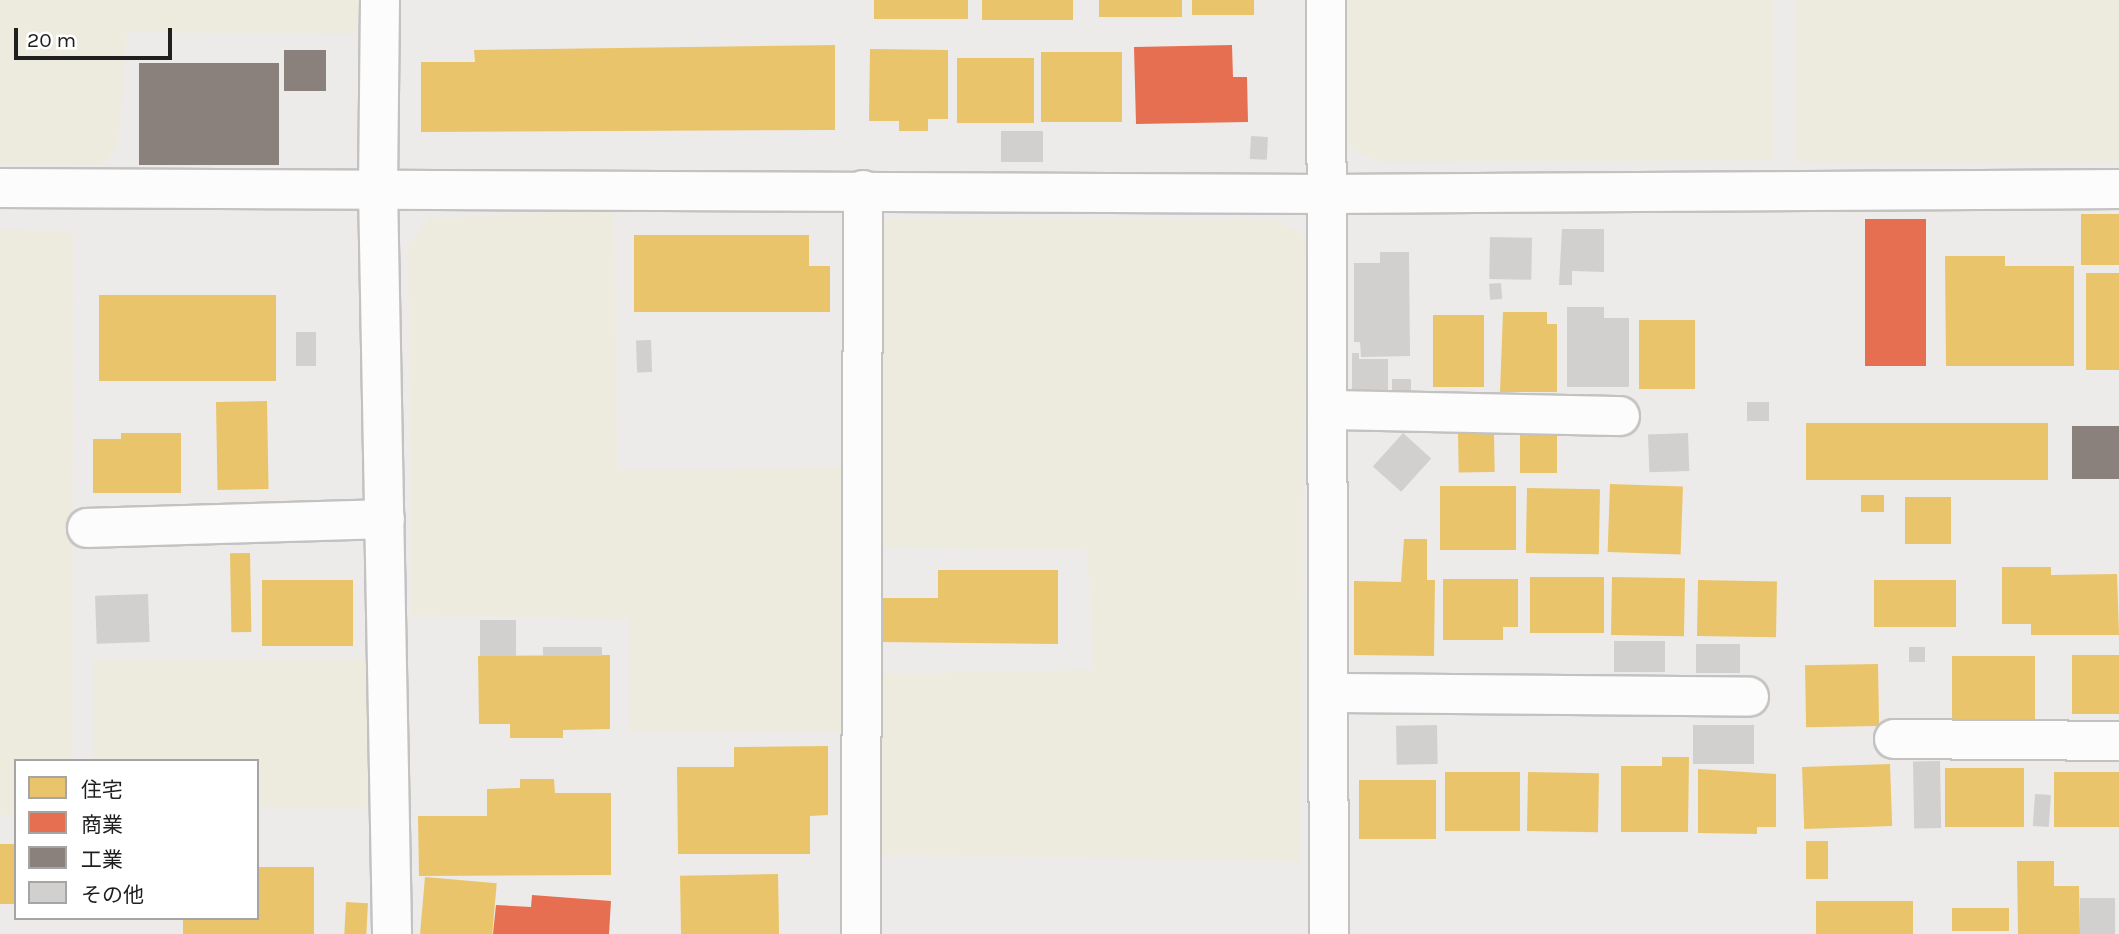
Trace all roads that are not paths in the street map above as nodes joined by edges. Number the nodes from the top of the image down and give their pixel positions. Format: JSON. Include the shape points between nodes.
{"nodes":[{"id":1,"x":380,"y":0,"type":"edge"},
{"id":2,"x":1326,"y":0,"type":"edge"},
{"id":3,"x":0,"y":188,"type":"edge"},
{"id":4,"x":378,"y":189,"type":"junction"},
{"id":5,"x":2119,"y":189,"type":"edge"},
{"id":6,"x":863,"y":190,"type":"junction"},
{"id":7,"x":1328,"y":194,"type":"junction"},
{"id":8,"x":1329,"y":410,"type":"junction"},
{"id":9,"x":1620,"y":416,"type":"dead end"},
{"id":10,"x":386,"y":519,"type":"junction"},
{"id":11,"x":87,"y":528,"type":"dead end"},
{"id":12,"x":1329,"y":694,"type":"junction"},
{"id":13,"x":1749,"y":697,"type":"dead end"},
{"id":14,"x":1894,"y":739,"type":"dead end"},
{"id":15,"x":2119,"y":741,"type":"edge"},
{"id":16,"x":393,"y":934,"type":"edge"},
{"id":17,"x":861,"y":934,"type":"edge"},
{"id":18,"x":1329,"y":934,"type":"edge"}],
"edges":[{"from":1,"to":4,"type":"street"},
{"from":2,"to":7,"type":"street"},
{"from":3,"to":4,"type":"street"},
{"from":4,"to":6,"type":"street"},
{"from":4,"to":10,"type":"street"},
{"from":5,"to":7,"type":"street"},
{"from":6,"to":7,"type":"street"},
{"from":6,"to":17,"type":"street"},
{"from":7,"to":8,"type":"street"},
{"from":8,"to":9,"type":"street"},
{"from":8,"to":12,"type":"street"},
{"from":10,"to":11,"type":"street"},
{"from":10,"to":16,"type":"street"},
{"from":12,"to":13,"type":"street"},
{"from":12,"to":18,"type":"street"},
{"from":14,"to":15,"type":"street"}]}
